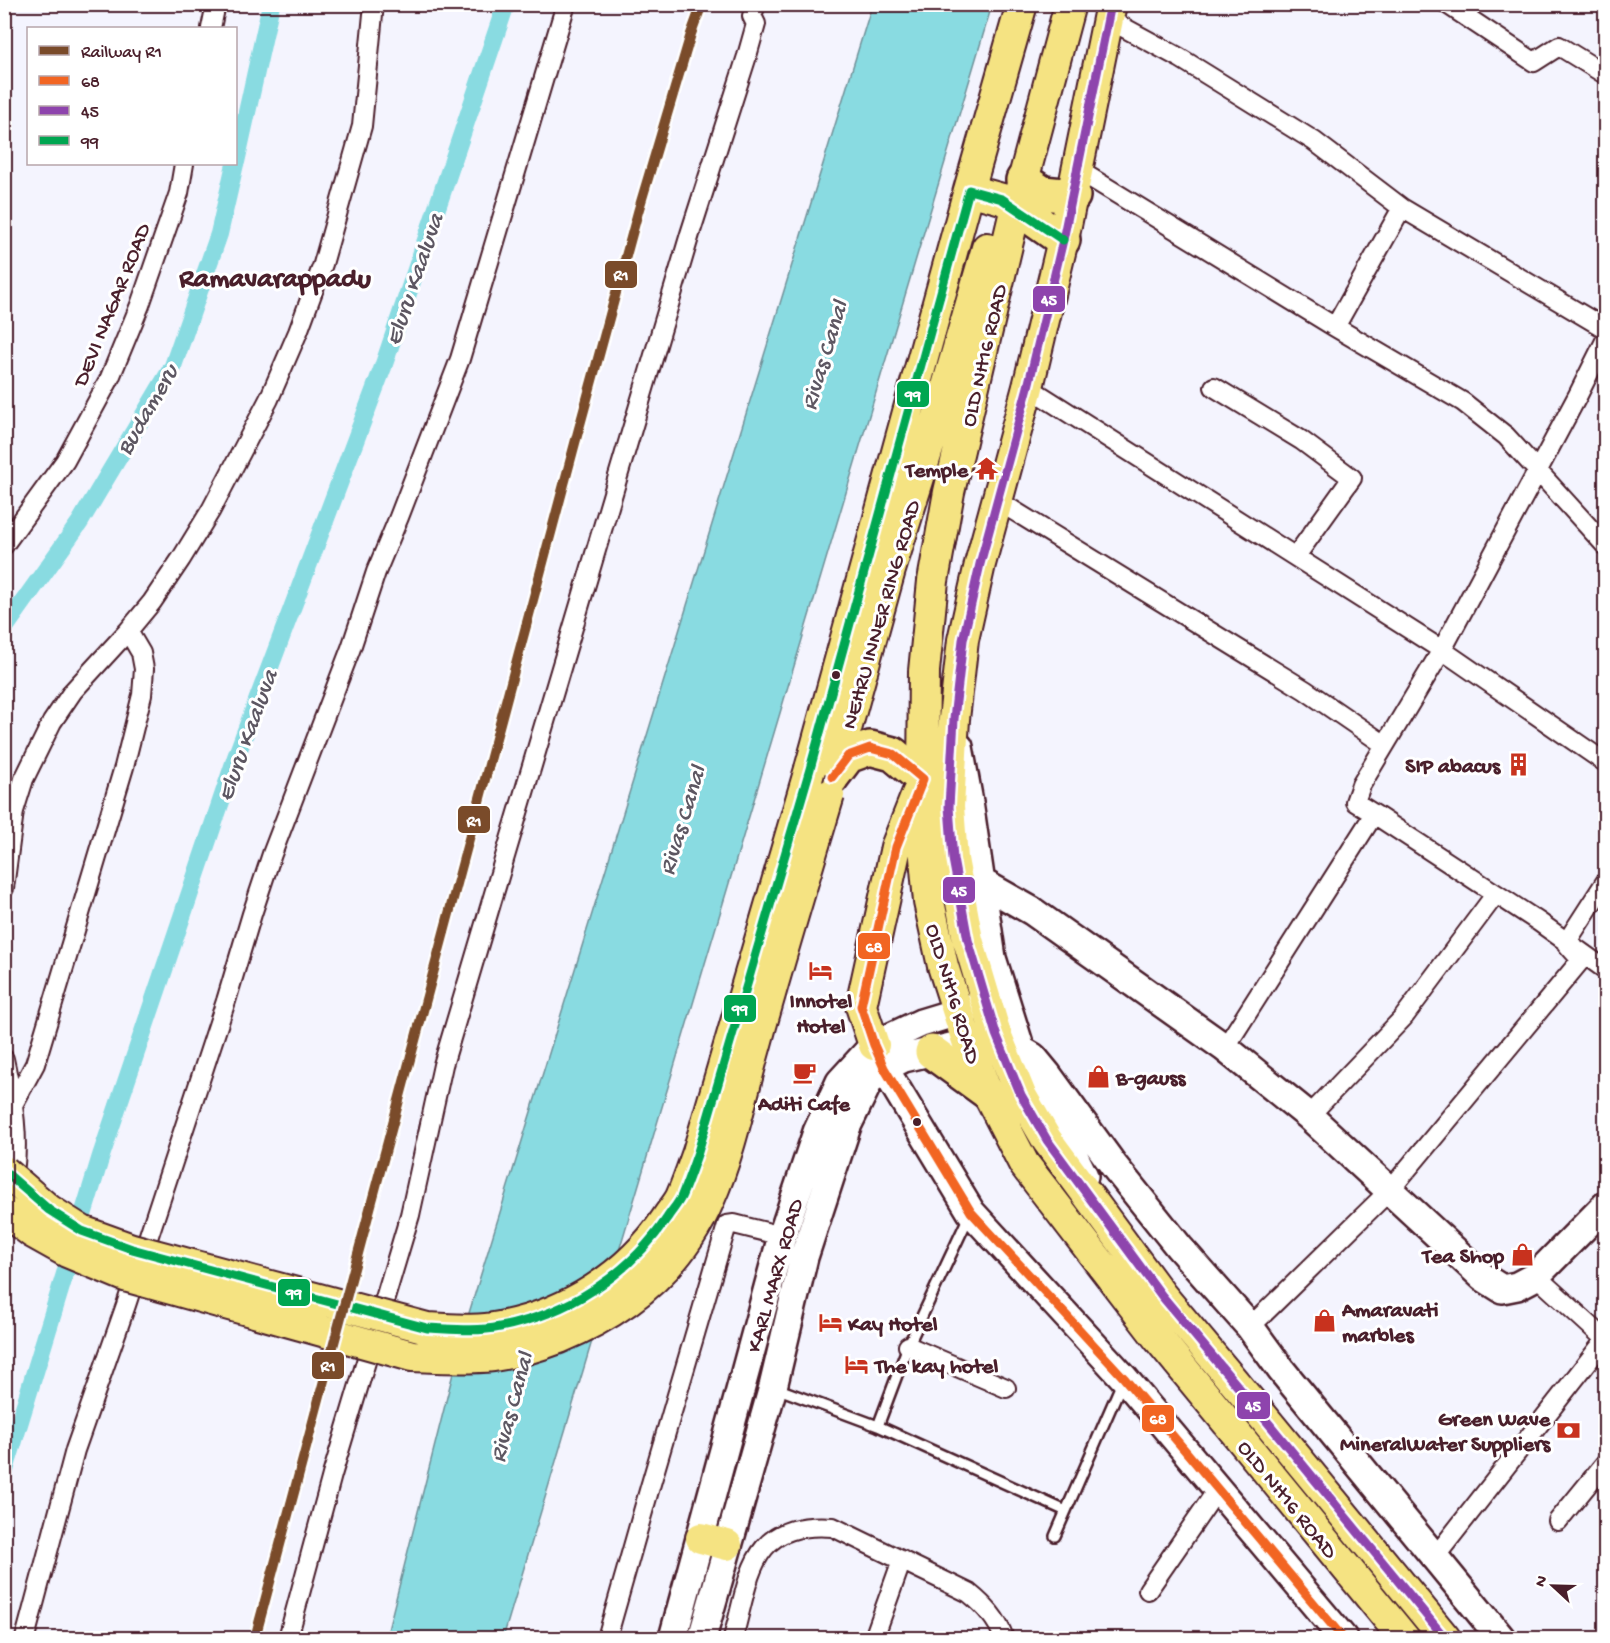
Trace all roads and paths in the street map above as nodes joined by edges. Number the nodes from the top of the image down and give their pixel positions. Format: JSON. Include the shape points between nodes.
{"nodes":[{"id":1,"x":216,"y":4,"type":"edge"},
{"id":2,"x":374,"y":4,"type":"edge"},
{"id":3,"x":566,"y":4,"type":"edge"},
{"id":4,"x":756,"y":4,"type":"edge"},
{"id":5,"x":1022,"y":4,"type":"edge"},
{"id":6,"x":1071,"y":4,"type":"edge"},
{"id":7,"x":1447,"y":4,"type":"edge"},
{"id":8,"x":1110,"y":11,"type":"edge"},
{"id":9,"x":211,"y":27,"type":"edge"},
{"id":10,"x":1605,"y":75,"type":"edge"},
{"id":11,"x":184,"y":165,"type":"edge"},
{"id":12,"x":1076,"y":183,"type":"junction"},
{"id":13,"x":969,"y":190,"type":"junction"},
{"id":14,"x":1014,"y":195,"type":"junction"},
{"id":15,"x":1402,"y":208,"type":"junction"},
{"id":16,"x":1063,"y":240,"type":"junction"},
{"id":17,"x":1335,"y":327,"type":"junction"},
{"id":18,"x":1605,"y":329,"type":"edge"},
{"id":19,"x":1605,"y":339,"type":"edge"},
{"id":20,"x":1028,"y":387,"type":"junction"},
{"id":21,"x":1215,"y":387,"type":"dead end"},
{"id":22,"x":1537,"y":471,"type":"junction"},
{"id":23,"x":998,"y":501,"type":"junction"},
{"id":24,"x":4,"y":545,"type":"edge"},
{"id":25,"x":1605,"y":546,"type":"edge"},
{"id":26,"x":1296,"y":556,"type":"junction"},
{"id":27,"x":128,"y":631,"type":"junction"},
{"id":28,"x":1442,"y":650,"type":"junction"},
{"id":29,"x":954,"y":719,"type":"junction"},
{"id":30,"x":1385,"y":745,"type":"junction"},
{"id":31,"x":1605,"y":763,"type":"edge"},
{"id":32,"x":923,"y":779,"type":"junction"},
{"id":33,"x":824,"y":780,"type":"junction"},
{"id":34,"x":1374,"y":814,"type":"junction"},
{"id":35,"x":1605,"y":881,"type":"edge"},
{"id":36,"x":981,"y":882,"type":"junction"},
{"id":37,"x":4,"y":888,"type":"edge"},
{"id":38,"x":1496,"y":895,"type":"junction"},
{"id":39,"x":1566,"y":943,"type":"junction"},
{"id":40,"x":1605,"y":970,"type":"edge"},
{"id":41,"x":988,"y":1004,"type":"junction"},
{"id":42,"x":958,"y":1011,"type":"junction"},
{"id":43,"x":996,"y":1034,"type":"junction"},
{"id":44,"x":968,"y":1044,"type":"junction"},
{"id":45,"x":1225,"y":1048,"type":"junction"},
{"id":46,"x":1021,"y":1050,"type":"junction"},
{"id":47,"x":932,"y":1052,"type":"junction"},
{"id":48,"x":879,"y":1057,"type":"junction"},
{"id":49,"x":4,"y":1059,"type":"edge"},
{"id":50,"x":987,"y":1092,"type":"junction"},
{"id":51,"x":14,"y":1103,"type":"junction"},
{"id":52,"x":1309,"y":1116,"type":"junction"},
{"id":53,"x":4,"y":1171,"type":"edge"},
{"id":54,"x":1390,"y":1190,"type":"junction"},
{"id":55,"x":1605,"y":1204,"type":"edge"},
{"id":56,"x":971,"y":1212,"type":"junction"},
{"id":57,"x":4,"y":1213,"type":"edge"},
{"id":58,"x":1106,"y":1222,"type":"junction"},
{"id":59,"x":782,"y":1236,"type":"junction"},
{"id":60,"x":1536,"y":1276,"type":"junction"},
{"id":61,"x":1250,"y":1327,"type":"junction"},
{"id":62,"x":1605,"y":1340,"type":"edge"},
{"id":63,"x":908,"y":1346,"type":"junction"},
{"id":64,"x":1124,"y":1378,"type":"junction"},
{"id":65,"x":773,"y":1387,"type":"junction"},
{"id":66,"x":1006,"y":1388,"type":"dead end"},
{"id":67,"x":878,"y":1426,"type":"junction"},
{"id":68,"x":1605,"y":1462,"type":"edge"},
{"id":69,"x":1217,"y":1490,"type":"junction"},
{"id":70,"x":1066,"y":1510,"type":"junction"},
{"id":71,"x":1558,"y":1521,"type":"dead end"},
{"id":72,"x":1055,"y":1536,"type":"dead end"},
{"id":73,"x":714,"y":1542,"type":"junction"},
{"id":74,"x":1435,"y":1557,"type":"junction"},
{"id":75,"x":902,"y":1560,"type":"junction"},
{"id":76,"x":1148,"y":1590,"type":"dead end"},
{"id":77,"x":25,"y":1638,"type":"edge"},
{"id":78,"x":288,"y":1638,"type":"edge"},
{"id":79,"x":607,"y":1638,"type":"edge"},
{"id":80,"x":673,"y":1638,"type":"edge"},
{"id":81,"x":702,"y":1638,"type":"edge"},
{"id":82,"x":733,"y":1638,"type":"edge"},
{"id":83,"x":874,"y":1638,"type":"edge"},
{"id":84,"x":1004,"y":1638,"type":"edge"},
{"id":85,"x":1343,"y":1638,"type":"edge"},
{"id":86,"x":1404,"y":1638,"type":"edge"},
{"id":87,"x":1445,"y":1638,"type":"edge"},
{"id":88,"x":1501,"y":1638,"type":"edge"}],
"edges":[{"from":1,"to":9,"type":"street"},
{"from":2,"to":27,"type":"street","via":[[362,126],[323,264],[298,332],[270,399],[211,510],[170,576]]},
{"from":3,"to":77,"type":"street","via":[[460,359],[375,572],[351,648],[252,914],[75,1450]]},
{"from":4,"to":78,"type":"street","via":[[752,16],[756,24],[747,56],[690,234],[443,1065],[410,1215]]},
{"from":5,"to":13,"type":"main road","name":"NEHRU INNER RING ROAD"},
{"from":6,"to":14,"type":"main road","name":"OLD NH16 ROAD"},
{"from":7,"to":10,"type":"street","via":[[1534,62],[1558,46]]},
{"from":8,"to":12,"type":"main road","name":"OLD NH16 ROAD"},
{"from":8,"to":15,"type":"street","via":[[1314,141]]},
{"from":11,"to":24,"type":"street","name":"DEVI NAGAR ROAD","via":[[179,193],[109,380],[64,460]]},
{"from":12,"to":14,"type":"highway","via":[[1043,193]]},
{"from":12,"to":16,"type":"main road","name":"OLD NH16 ROAD"},
{"from":12,"to":17,"type":"street"},
{"from":13,"to":14,"type":"main road"},
{"from":13,"to":33,"type":"main road","name":"NEHRU INNER RING ROAD"},
{"from":14,"to":16,"type":"highway"},
{"from":14,"to":32,"type":"main road","name":"OLD NH16 ROAD","via":[[933,581],[924,671]]},
{"from":14,"to":33,"type":"main road","name":"NEHRU INNER RING ROAD","via":[[942,404]]},
{"from":15,"to":17,"type":"street"},
{"from":15,"to":18,"type":"street"},
{"from":16,"to":20,"type":"main road","name":"OLD NH16 ROAD"},
{"from":17,"to":22,"type":"street","via":[[1463,402],[1506,436]]},
{"from":19,"to":22,"type":"street"},
{"from":20,"to":23,"type":"main road","name":"OLD NH16 ROAD"},
{"from":20,"to":26,"type":"street"},
{"from":21,"to":26,"type":"street","via":[[1301,440],[1352,478]]},
{"from":22,"to":25,"type":"street"},
{"from":22,"to":28,"type":"street"},
{"from":23,"to":29,"type":"main road","name":"OLD NH16 ROAD","via":[[963,640]]},
{"from":23,"to":30,"type":"street","via":[[1305,690]]},
{"from":26,"to":28,"type":"street"},
{"from":27,"to":37,"type":"street","via":[[73,691],[35,755],[14,811]]},
{"from":27,"to":51,"type":"street","via":[[141,653],[142,695],[34,1064]]},
{"from":28,"to":30,"type":"street"},
{"from":28,"to":31,"type":"street"},
{"from":29,"to":36,"type":"street"},
{"from":29,"to":41,"type":"main road","name":"OLD NH16 ROAD","via":[[949,807],[953,859],[968,940]]},
{"from":30,"to":34,"type":"street","via":[[1360,785],[1355,802]]},
{"from":32,"to":33,"type":"highway","via":[[893,754],[870,748],[848,756]]},
{"from":32,"to":42,"type":"main road","name":"OLD NH16 ROAD","via":[[929,902]]},
{"from":32,"to":48,"type":"main road","via":[[896,847],[861,1006]]},
{"from":33,"to":53,"type":"main road","bridge":true,"via":[[682,1197],[655,1236],[623,1269],[581,1298],[535,1318],[498,1328],[427,1328],[132,1249],[82,1231],[49,1210]]},
{"from":33,"to":57,"type":"main road","name":"NEHRU INNER RING ROAD","bridge":true,"via":[[729,1142],[710,1199],[692,1234],[653,1279],[598,1320],[533,1348],[495,1356],[412,1356],[125,1275],[67,1252]]},
{"from":34,"to":38,"type":"street"},
{"from":34,"to":45,"type":"street"},
{"from":35,"to":39,"type":"street"},
{"from":36,"to":45,"type":"street","via":[[1032,911]]},
{"from":36,"to":46,"type":"street","via":[[992,958]]},
{"from":38,"to":39,"type":"street"},
{"from":38,"to":52,"type":"street","via":[[1404,1018]]},
{"from":39,"to":40,"type":"street"},
{"from":39,"to":54,"type":"street","via":[[1581,960]]},
{"from":41,"to":42,"type":"street","name":"KARL MARX ROAD"},
{"from":41,"to":43,"type":"main road","name":"OLD NH16 ROAD"},
{"from":42,"to":44,"type":"main road","name":"OLD NH16 ROAD"},
{"from":42,"to":48,"type":"street","name":"KARL MARX ROAD","via":[[921,1023]]},
{"from":43,"to":44,"type":"street","name":"KARL MARX ROAD"},
{"from":43,"to":58,"type":"main road","name":"OLD NH16 ROAD","via":[[1031,1113]]},
{"from":44,"to":47,"type":"street","name":"KARL MARX ROAD"},
{"from":44,"to":50,"type":"main road","name":"OLD NH16 ROAD"},
{"from":45,"to":52,"type":"street"},
{"from":46,"to":58,"type":"street"},
{"from":46,"to":61,"type":"street","via":[[1033,1057],[1179,1247]]},
{"from":47,"to":48,"type":"street","name":"KARL MARX ROAD","via":[[904,1058]]},
{"from":47,"to":50,"type":"highway"},
{"from":48,"to":56,"type":"street"},
{"from":48,"to":59,"type":"street","name":"KARL MARX ROAD","via":[[840,1082],[817,1132]]},
{"from":48,"to":65,"type":"street","name":"KARL MARX ROAD","via":[[847,1126],[804,1257]]},
{"from":49,"to":51,"type":"street"},
{"from":50,"to":86,"type":"main road","name":"OLD NH16 ROAD","via":[[1024,1164],[1158,1338]]},
{"from":51,"to":57,"type":"street","via":[[15,1169]]},
{"from":52,"to":54,"type":"street"},
{"from":54,"to":60,"type":"street","via":[[1484,1278],[1502,1288]]},
{"from":54,"to":61,"type":"street"},
{"from":55,"to":60,"type":"street"},
{"from":56,"to":63,"type":"lane"},
{"from":56,"to":64,"type":"street"},
{"from":58,"to":87,"type":"main road","name":"OLD NH16 ROAD","via":[[1162,1296]]},
{"from":59,"to":73,"type":"street","name":"KARL MARX ROAD"},
{"from":59,"to":79,"type":"street","via":[[727,1225]]},
{"from":60,"to":62,"type":"street"},
{"from":61,"to":74,"type":"street"},
{"from":62,"to":74,"type":"street"},
{"from":63,"to":66,"type":"street"},
{"from":63,"to":67,"type":"lane"},
{"from":64,"to":69,"type":"street"},
{"from":64,"to":70,"type":"lane"},
{"from":65,"to":67,"type":"lane"},
{"from":65,"to":73,"type":"street","name":"KARL MARX ROAD"},
{"from":67,"to":70,"type":"lane"},
{"from":68,"to":71,"type":"street"},
{"from":69,"to":76,"type":"street"},
{"from":69,"to":85,"type":"street"},
{"from":70,"to":72,"type":"lane"},
{"from":73,"to":80,"type":"street","name":"KARL MARX ROAD"},
{"from":73,"to":81,"type":"street","name":"KARL MARX ROAD"},
{"from":74,"to":88,"type":"street"},
{"from":75,"to":82,"type":"street","via":[[833,1527],[788,1531],[769,1541],[758,1555]]},
{"from":75,"to":83,"type":"street"},
{"from":75,"to":84,"type":"street","via":[[969,1593],[987,1608]]}]}
